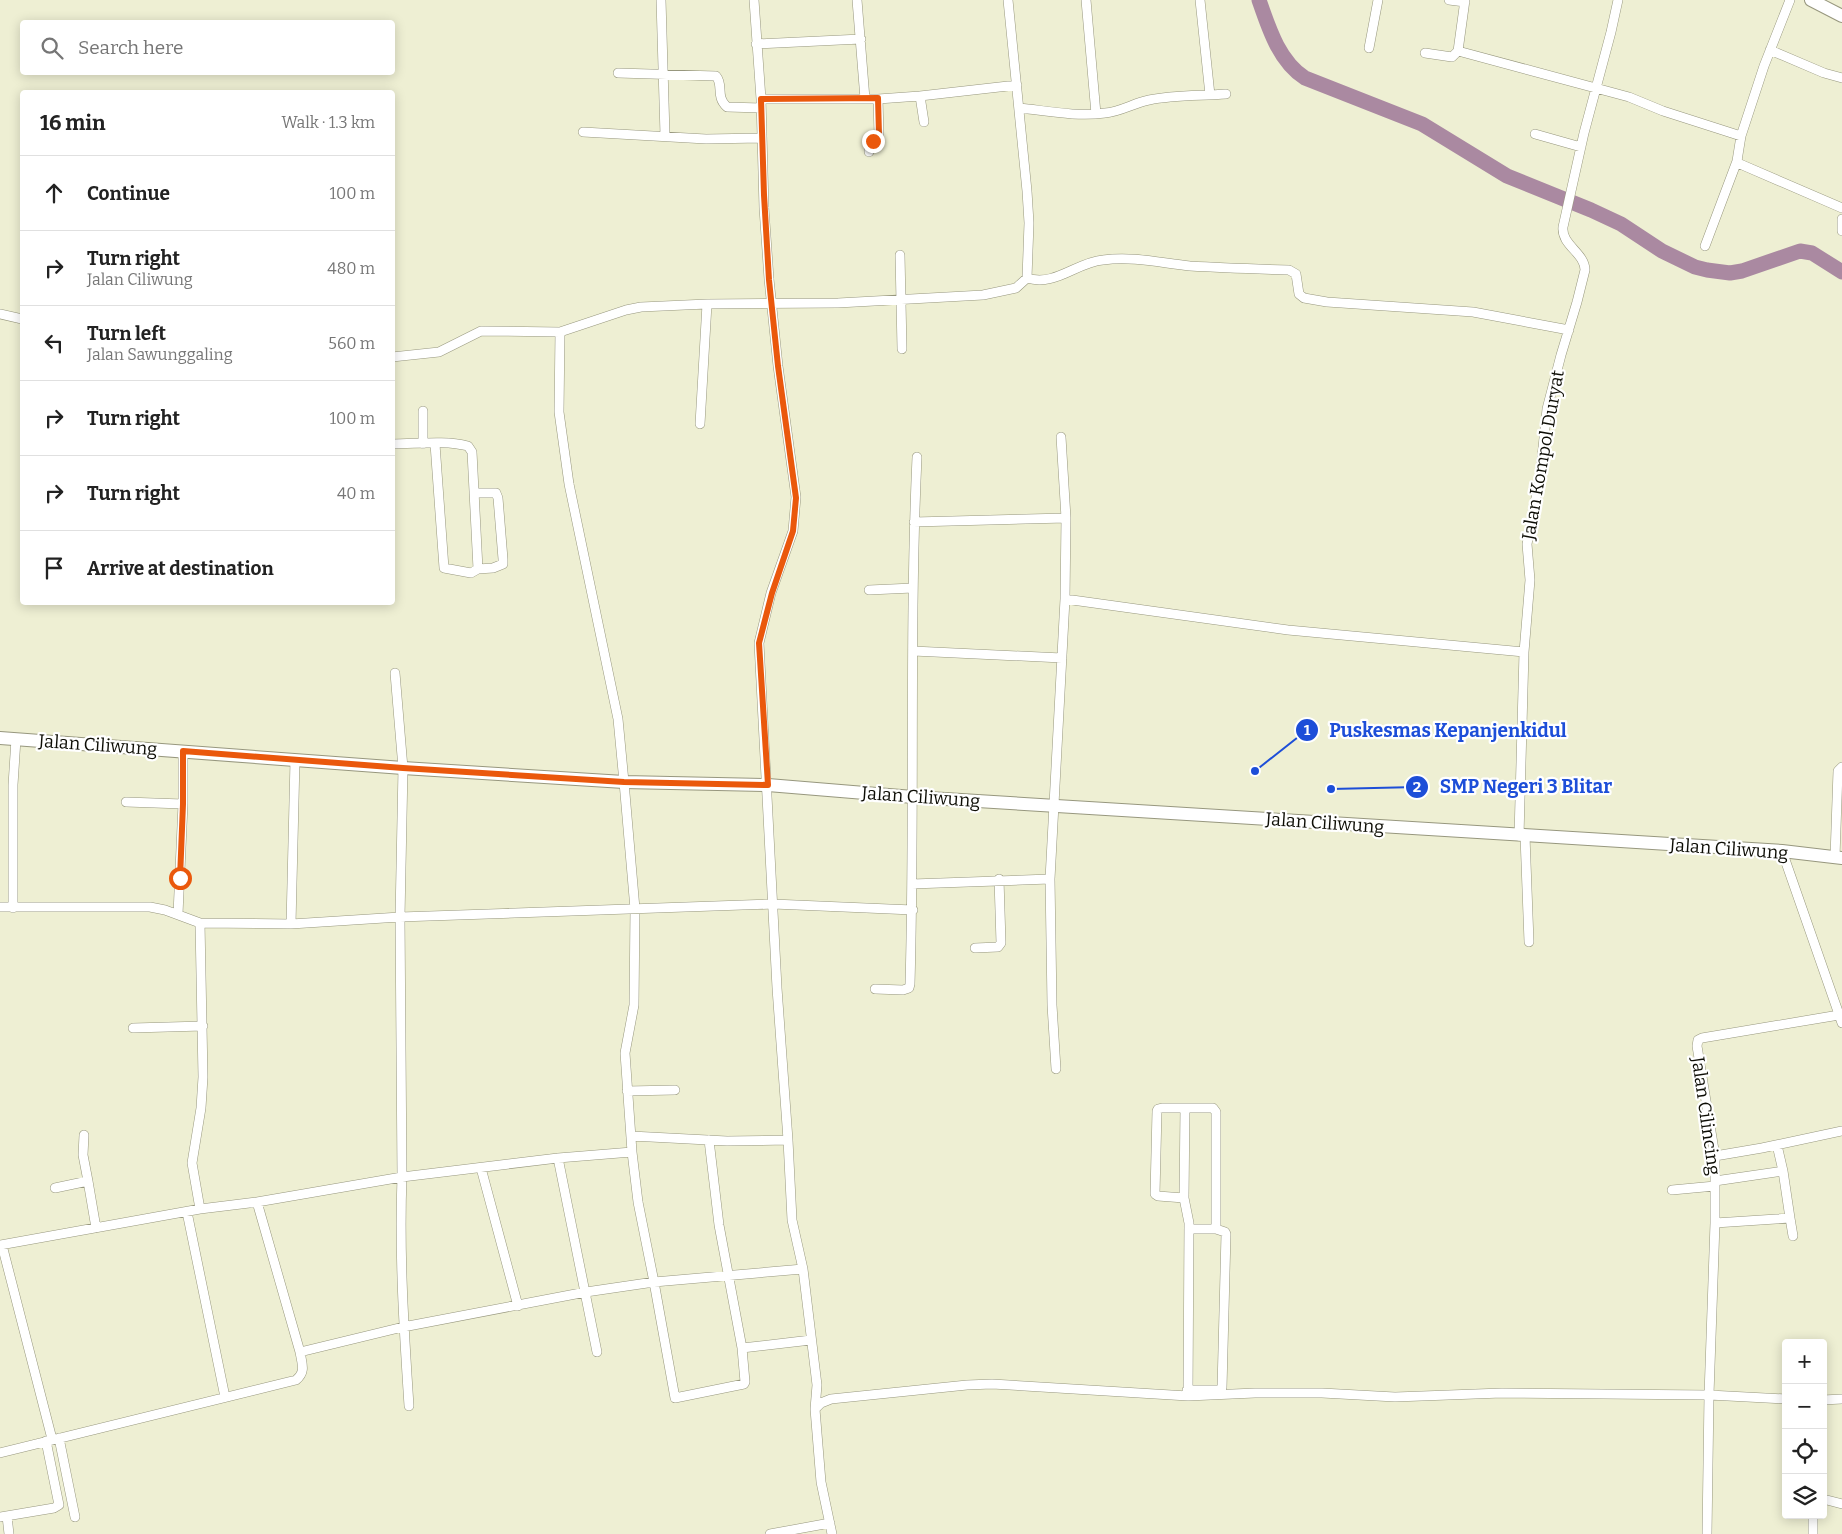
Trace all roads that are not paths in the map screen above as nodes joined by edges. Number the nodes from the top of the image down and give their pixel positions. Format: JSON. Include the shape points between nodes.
{"nodes":[{"id":1,"x":662,"y":0,"type":"edge"},
{"id":2,"x":754,"y":0,"type":"edge"},
{"id":3,"x":857,"y":0,"type":"edge"},
{"id":4,"x":1008,"y":0,"type":"edge"},
{"id":5,"x":1086,"y":0,"type":"edge"},
{"id":6,"x":1200,"y":0,"type":"edge"},
{"id":7,"x":1378,"y":0,"type":"edge"},
{"id":8,"x":1449,"y":0,"type":"edge"},
{"id":9,"x":1618,"y":0,"type":"edge"},
{"id":10,"x":1790,"y":0,"type":"edge"},
{"id":11,"x":1811,"y":0,"type":"edge"},
{"id":12,"x":1465,"y":1,"type":"edge"},
{"id":13,"x":1842,"y":16,"type":"edge"},
{"id":14,"x":860,"y":39,"type":"junction"},
{"id":15,"x":756,"y":44,"type":"junction"},
{"id":16,"x":1369,"y":48,"type":"dead end"},
{"id":17,"x":1770,"y":50,"type":"junction"},
{"id":18,"x":1458,"y":51,"type":"junction"},
{"id":19,"x":1425,"y":53,"type":"dead end"},
{"id":20,"x":618,"y":73,"type":"dead end"},
{"id":21,"x":664,"y":75,"type":"junction"},
{"id":22,"x":1842,"y":78,"type":"edge"},
{"id":23,"x":1017,"y":85,"type":"junction"},
{"id":24,"x":1596,"y":90,"type":"junction"},
{"id":25,"x":1226,"y":94,"type":"dead end"},
{"id":26,"x":1210,"y":95,"type":"junction"},
{"id":27,"x":920,"y":96,"type":"junction"},
{"id":28,"x":878,"y":98,"type":"junction"},
{"id":29,"x":865,"y":99,"type":"junction"},
{"id":30,"x":761,"y":104,"type":"junction"},
{"id":31,"x":1020,"y":108,"type":"junction"},
{"id":32,"x":1096,"y":114,"type":"junction"},
{"id":33,"x":924,"y":122,"type":"dead end"},
{"id":34,"x":583,"y":132,"type":"dead end"},
{"id":35,"x":1536,"y":134,"type":"dead end"},
{"id":36,"x":665,"y":135,"type":"junction"},
{"id":37,"x":1741,"y":136,"type":"junction"},
{"id":38,"x":761,"y":138,"type":"junction"},
{"id":39,"x":1581,"y":147,"type":"junction"},
{"id":40,"x":869,"y":152,"type":"dead end"},
{"id":41,"x":1737,"y":161,"type":"junction"},
{"id":42,"x":1842,"y":208,"type":"edge"},
{"id":43,"x":1842,"y":219,"type":"edge"},
{"id":44,"x":1842,"y":231,"type":"edge"},
{"id":45,"x":1705,"y":246,"type":"dead end"},
{"id":46,"x":900,"y":255,"type":"dead end"},
{"id":47,"x":1027,"y":278,"type":"junction"},
{"id":48,"x":902,"y":300,"type":"junction"},
{"id":49,"x":707,"y":304,"type":"junction"},
{"id":50,"x":772,"y":304,"type":"junction"},
{"id":51,"x":0,"y":314,"type":"edge"},
{"id":52,"x":20,"y":319,"type":"edge"},
{"id":53,"x":1569,"y":330,"type":"junction"},
{"id":54,"x":560,"y":332,"type":"junction"},
{"id":55,"x":902,"y":349,"type":"dead end"},
{"id":56,"x":395,"y":357,"type":"edge"},
{"id":57,"x":423,"y":411,"type":"dead end"},
{"id":58,"x":700,"y":424,"type":"dead end"},
{"id":59,"x":1061,"y":437,"type":"dead end"},
{"id":60,"x":395,"y":444,"type":"edge"},
{"id":61,"x":423,"y":444,"type":"junction"},
{"id":62,"x":435,"y":444,"type":"junction"},
{"id":63,"x":917,"y":457,"type":"dead end"},
{"id":64,"x":474,"y":493,"type":"junction"},
{"id":65,"x":1066,"y":518,"type":"junction"},
{"id":66,"x":914,"y":522,"type":"junction"},
{"id":67,"x":478,"y":569,"type":"junction"},
{"id":68,"x":914,"y":588,"type":"junction"},
{"id":69,"x":869,"y":590,"type":"dead end"},
{"id":70,"x":1065,"y":599,"type":"junction"},
{"id":71,"x":914,"y":651,"type":"junction"},
{"id":72,"x":1524,"y":652,"type":"junction"},
{"id":73,"x":1062,"y":658,"type":"junction"},
{"id":74,"x":395,"y":673,"type":"dead end"},
{"id":75,"x":0,"y":738,"type":"edge"},
{"id":76,"x":16,"y":739,"type":"junction"},
{"id":77,"x":183,"y":751,"type":"junction"},
{"id":78,"x":295,"y":760,"type":"junction"},
{"id":79,"x":1842,"y":767,"type":"edge"},
{"id":80,"x":403,"y":768,"type":"junction"},
{"id":81,"x":624,"y":782,"type":"junction"},
{"id":82,"x":768,"y":785,"type":"junction"},
{"id":83,"x":913,"y":797,"type":"junction"},
{"id":84,"x":126,"y":802,"type":"dead end"},
{"id":85,"x":183,"y":804,"type":"junction"},
{"id":86,"x":1053,"y":805,"type":"junction"},
{"id":87,"x":1522,"y":836,"type":"junction"},
{"id":88,"x":1782,"y":851,"type":"junction"},
{"id":89,"x":1839,"y":858,"type":"edge"},
{"id":90,"x":1050,"y":879,"type":"junction"},
{"id":91,"x":1000,"y":880,"type":"junction"},
{"id":92,"x":912,"y":884,"type":"junction"},
{"id":93,"x":773,"y":904,"type":"junction"},
{"id":94,"x":0,"y":907,"type":"edge"},
{"id":95,"x":13,"y":908,"type":"junction"},
{"id":96,"x":635,"y":910,"type":"junction"},
{"id":97,"x":912,"y":910,"type":"junction"},
{"id":98,"x":178,"y":914,"type":"junction"},
{"id":99,"x":400,"y":918,"type":"junction"},
{"id":100,"x":200,"y":923,"type":"junction"},
{"id":101,"x":292,"y":924,"type":"junction"},
{"id":102,"x":1530,"y":942,"type":"dead end"},
{"id":103,"x":975,"y":948,"type":"dead end"},
{"id":104,"x":876,"y":989,"type":"dead end"},
{"id":105,"x":1841,"y":1019,"type":"edge"},
{"id":106,"x":203,"y":1026,"type":"junction"},
{"id":107,"x":133,"y":1028,"type":"dead end"},
{"id":108,"x":1056,"y":1069,"type":"dead end"},
{"id":109,"x":675,"y":1090,"type":"dead end"},
{"id":110,"x":627,"y":1092,"type":"junction"},
{"id":111,"x":1185,"y":1108,"type":"junction"},
{"id":112,"x":1842,"y":1131,"type":"edge"},
{"id":113,"x":84,"y":1135,"type":"dead end"},
{"id":114,"x":631,"y":1136,"type":"junction"},
{"id":115,"x":709,"y":1140,"type":"junction"},
{"id":116,"x":788,"y":1140,"type":"junction"},
{"id":117,"x":1777,"y":1145,"type":"junction"},
{"id":118,"x":632,"y":1152,"type":"junction"},
{"id":119,"x":1715,"y":1156,"type":"junction"},
{"id":120,"x":558,"y":1158,"type":"junction"},
{"id":121,"x":481,"y":1168,"type":"junction"},
{"id":122,"x":1783,"y":1171,"type":"junction"},
{"id":123,"x":402,"y":1177,"type":"junction"},
{"id":124,"x":88,"y":1181,"type":"junction"},
{"id":125,"x":1715,"y":1184,"type":"junction"},
{"id":126,"x":55,"y":1188,"type":"dead end"},
{"id":127,"x":1672,"y":1190,"type":"dead end"},
{"id":128,"x":1184,"y":1198,"type":"junction"},
{"id":129,"x":257,"y":1202,"type":"junction"},
{"id":130,"x":200,"y":1209,"type":"junction"},
{"id":131,"x":187,"y":1212,"type":"junction"},
{"id":132,"x":1790,"y":1218,"type":"junction"},
{"id":133,"x":1716,"y":1223,"type":"junction"},
{"id":134,"x":1189,"y":1226,"type":"junction"},
{"id":135,"x":1216,"y":1226,"type":"junction"},
{"id":136,"x":96,"y":1228,"type":"junction"},
{"id":137,"x":1793,"y":1236,"type":"dead end"},
{"id":138,"x":1,"y":1245,"type":"edge"},
{"id":139,"x":803,"y":1269,"type":"junction"},
{"id":140,"x":728,"y":1275,"type":"junction"},
{"id":141,"x":654,"y":1282,"type":"junction"},
{"id":142,"x":586,"y":1292,"type":"junction"},
{"id":143,"x":518,"y":1306,"type":"junction"},
{"id":144,"x":403,"y":1327,"type":"junction"},
{"id":145,"x":811,"y":1340,"type":"junction"},
{"id":146,"x":742,"y":1348,"type":"junction"},
{"id":147,"x":300,"y":1352,"type":"junction"},
{"id":148,"x":598,"y":1352,"type":"dead end"},
{"id":149,"x":816,"y":1385,"type":"junction"},
{"id":150,"x":1187,"y":1393,"type":"junction"},
{"id":151,"x":1709,"y":1395,"type":"junction"},
{"id":152,"x":225,"y":1397,"type":"junction"},
{"id":153,"x":831,"y":1399,"type":"junction"},
{"id":154,"x":1782,"y":1399,"type":"edge"},
{"id":155,"x":1842,"y":1399,"type":"edge"},
{"id":156,"x":1827,"y":1400,"type":"edge"},
{"id":157,"x":409,"y":1406,"type":"dead end"},
{"id":158,"x":815,"y":1409,"type":"junction"},
{"id":159,"x":52,"y":1440,"type":"junction"},
{"id":160,"x":0,"y":1454,"type":"edge"},
{"id":161,"x":1827,"y":1500,"type":"edge"},
{"id":162,"x":1842,"y":1504,"type":"edge"},
{"id":163,"x":3,"y":1517,"type":"edge"},
{"id":164,"x":75,"y":1517,"type":"dead end"},
{"id":165,"x":1813,"y":1519,"type":"edge"},
{"id":166,"x":830,"y":1523,"type":"junction"},
{"id":167,"x":9,"y":1534,"type":"edge"},
{"id":168,"x":770,"y":1534,"type":"edge"},
{"id":169,"x":832,"y":1534,"type":"edge"},
{"id":170,"x":1707,"y":1534,"type":"edge"},
{"id":171,"x":1813,"y":1534,"type":"edge"}],
"edges":[{"from":1,"to":21,"type":"street"},
{"from":2,"to":15,"type":"street"},
{"from":3,"to":14,"type":"street"},
{"from":4,"to":23,"type":"street"},
{"from":5,"to":32,"type":"street"},
{"from":6,"to":26,"type":"street"},
{"from":7,"to":16,"type":"street"},
{"from":8,"to":12,"type":"street"},
{"from":9,"to":24,"type":"street","name":"Jalan Kompol Duryat"},
{"from":10,"to":17,"type":"street"},
{"from":11,"to":13,"type":"main road"},
{"from":12,"to":18,"type":"street"},
{"from":14,"to":15,"type":"street"},
{"from":14,"to":29,"type":"street"},
{"from":15,"to":30,"type":"street"},
{"from":17,"to":22,"type":"street","via":[[1824,74]]},
{"from":17,"to":37,"type":"street"},
{"from":18,"to":19,"type":"street","via":[[1452,57]]},
{"from":18,"to":24,"type":"street"},
{"from":20,"to":21,"type":"street"},
{"from":21,"to":30,"type":"street","via":[[716,76],[720,82],[722,102],[727,107]]},
{"from":21,"to":36,"type":"street"},
{"from":23,"to":27,"type":"street"},
{"from":23,"to":31,"type":"street"},
{"from":24,"to":37,"type":"street"},
{"from":24,"to":39,"type":"street","name":"Jalan Kompol Duryat"},
{"from":25,"to":26,"type":"street"},
{"from":26,"to":32,"type":"street","via":[[1161,98]]},
{"from":27,"to":28,"type":"street"},
{"from":27,"to":33,"type":"street"},
{"from":28,"to":29,"type":"street"},
{"from":28,"to":40,"type":"street","via":[[879,135],[869,146]]},
{"from":29,"to":30,"type":"street"},
{"from":30,"to":38,"type":"street"},
{"from":31,"to":32,"type":"street"},
{"from":31,"to":47,"type":"street","via":[[1029,223]]},
{"from":34,"to":36,"type":"street"},
{"from":35,"to":39,"type":"street"},
{"from":36,"to":38,"type":"street","via":[[706,139]]},
{"from":37,"to":41,"type":"street"},
{"from":38,"to":50,"type":"street"},
{"from":39,"to":53,"type":"street","name":"Jalan Kompol Duryat","via":[[1562,234],[1585,265]]},
{"from":41,"to":42,"type":"street"},
{"from":41,"to":45,"type":"street"},
{"from":43,"to":44,"type":"street"},
{"from":46,"to":48,"type":"street"},
{"from":47,"to":48,"type":"street","via":[[1016,288],[983,295]]},
{"from":47,"to":53,"type":"street","via":[[1050,279],[1089,262],[1105,259],[1289,270],[1296,274],[1300,294],[1304,298],[1473,312]]},
{"from":48,"to":50,"type":"street"},
{"from":48,"to":55,"type":"street"},
{"from":49,"to":50,"type":"street"},
{"from":49,"to":54,"type":"street","via":[[641,307]]},
{"from":49,"to":58,"type":"street"},
{"from":50,"to":82,"type":"street","via":[[796,514],[759,643]]},
{"from":51,"to":52,"type":"street"},
{"from":53,"to":72,"type":"street","name":"Jalan Kompol Duryat","via":[[1547,409],[1540,477],[1527,544],[1530,580]]},
{"from":54,"to":56,"type":"street","via":[[481,331],[440,352]]},
{"from":54,"to":81,"type":"street","via":[[559,412],[569,484],[618,719]]},
{"from":57,"to":61,"type":"street"},
{"from":59,"to":65,"type":"street"},
{"from":60,"to":61,"type":"street"},
{"from":61,"to":62,"type":"street"},
{"from":62,"to":64,"type":"street","via":[[468,446],[472,452]]},
{"from":62,"to":67,"type":"street","via":[[444,568],[472,572]]},
{"from":63,"to":66,"type":"street"},
{"from":64,"to":67,"type":"street"},
{"from":64,"to":67,"type":"street","via":[[496,493],[504,559],[499,567]]},
{"from":65,"to":66,"type":"street"},
{"from":65,"to":70,"type":"street"},
{"from":66,"to":68,"type":"street"},
{"from":68,"to":69,"type":"street"},
{"from":68,"to":71,"type":"street"},
{"from":70,"to":72,"type":"street","via":[[1288,630]]},
{"from":70,"to":73,"type":"street"},
{"from":71,"to":73,"type":"street"},
{"from":71,"to":83,"type":"street"},
{"from":72,"to":87,"type":"street","name":"Jalan Kompol Duryat"},
{"from":73,"to":86,"type":"street"},
{"from":74,"to":80,"type":"street"},
{"from":75,"to":76,"type":"main road","name":"Jalan Ciliwung"},
{"from":76,"to":77,"type":"main road","name":"Jalan Ciliwung"},
{"from":76,"to":95,"type":"street"},
{"from":77,"to":78,"type":"main road","name":"Jalan Ciliwung"},
{"from":77,"to":85,"type":"street"},
{"from":78,"to":80,"type":"main road","name":"Jalan Ciliwung"},
{"from":78,"to":101,"type":"street"},
{"from":79,"to":89,"type":"street","via":[[1838,771]]},
{"from":80,"to":81,"type":"main road","name":"Jalan Ciliwung"},
{"from":80,"to":99,"type":"street"},
{"from":81,"to":82,"type":"main road","name":"Jalan Ciliwung"},
{"from":81,"to":96,"type":"street"},
{"from":82,"to":83,"type":"main road","name":"Jalan Ciliwung"},
{"from":82,"to":93,"type":"street"},
{"from":83,"to":86,"type":"main road","name":"Jalan Ciliwung"},
{"from":83,"to":92,"type":"street"},
{"from":84,"to":85,"type":"street"},
{"from":85,"to":98,"type":"street"},
{"from":86,"to":87,"type":"main road","name":"Jalan Ciliwung"},
{"from":86,"to":90,"type":"street"},
{"from":87,"to":88,"type":"main road","name":"Jalan Ciliwung"},
{"from":87,"to":102,"type":"street","name":"Jalan Kompol Duryat"},
{"from":88,"to":89,"type":"main road","name":"Jalan Ciliwung"},
{"from":88,"to":105,"type":"street"},
{"from":90,"to":91,"type":"street"},
{"from":90,"to":108,"type":"street"},
{"from":91,"to":92,"type":"street"},
{"from":91,"to":103,"type":"street","via":[[1001,943],[998,947]]},
{"from":92,"to":97,"type":"street"},
{"from":93,"to":96,"type":"street"},
{"from":93,"to":97,"type":"street"},
{"from":93,"to":116,"type":"street"},
{"from":94,"to":95,"type":"street"},
{"from":95,"to":98,"type":"street","via":[[150,907]]},
{"from":96,"to":99,"type":"street"},
{"from":96,"to":110,"type":"street","via":[[634,1004],[625,1053]]},
{"from":97,"to":104,"type":"street","via":[[909,988]]},
{"from":98,"to":100,"type":"street"},
{"from":99,"to":101,"type":"street"},
{"from":99,"to":123,"type":"street"},
{"from":100,"to":101,"type":"street"},
{"from":100,"to":106,"type":"street"},
{"from":105,"to":119,"type":"street","name":"Jalan Cilincing","via":[[1698,1040]]},
{"from":106,"to":107,"type":"street"},
{"from":106,"to":130,"type":"street","via":[[201,1108],[192,1163]]},
{"from":109,"to":110,"type":"street"},
{"from":110,"to":114,"type":"street"},
{"from":111,"to":128,"type":"street"},
{"from":111,"to":128,"type":"street","via":[[1158,1109],[1155,1194]]},
{"from":111,"to":135,"type":"street","via":[[1213,1108],[1216,1112]]},
{"from":112,"to":117,"type":"street"},
{"from":113,"to":124,"type":"street"},
{"from":114,"to":115,"type":"street"},
{"from":114,"to":118,"type":"street"},
{"from":115,"to":116,"type":"street"},
{"from":115,"to":140,"type":"street"},
{"from":116,"to":139,"type":"street","via":[[792,1220]]},
{"from":117,"to":119,"type":"street"},
{"from":117,"to":122,"type":"street"},
{"from":118,"to":120,"type":"street"},
{"from":118,"to":141,"type":"street"},
{"from":119,"to":125,"type":"street","name":"Jalan Cilincing"},
{"from":120,"to":121,"type":"street"},
{"from":120,"to":142,"type":"street"},
{"from":121,"to":123,"type":"street"},
{"from":121,"to":143,"type":"street"},
{"from":122,"to":125,"type":"street"},
{"from":122,"to":132,"type":"street"},
{"from":123,"to":129,"type":"street"},
{"from":123,"to":144,"type":"street"},
{"from":124,"to":126,"type":"street"},
{"from":124,"to":136,"type":"street"},
{"from":125,"to":127,"type":"street"},
{"from":125,"to":133,"type":"street","name":"Jalan Cilincing"},
{"from":128,"to":134,"type":"street"},
{"from":129,"to":130,"type":"street"},
{"from":129,"to":147,"type":"street"},
{"from":130,"to":131,"type":"street"},
{"from":131,"to":136,"type":"street"},
{"from":131,"to":152,"type":"street"},
{"from":132,"to":133,"type":"street"},
{"from":132,"to":137,"type":"street"},
{"from":133,"to":151,"type":"street","name":"Jalan Cilincing"},
{"from":134,"to":135,"type":"street"},
{"from":134,"to":150,"type":"street"},
{"from":135,"to":150,"type":"street","via":[[1226,1234],[1223,1383],[1218,1390]]},
{"from":136,"to":138,"type":"street"},
{"from":138,"to":159,"type":"street"},
{"from":139,"to":140,"type":"street"},
{"from":139,"to":145,"type":"street"},
{"from":140,"to":141,"type":"street"},
{"from":140,"to":146,"type":"street"},
{"from":141,"to":142,"type":"street"},
{"from":141,"to":146,"type":"street","via":[[674,1398],[744,1384]]},
{"from":142,"to":143,"type":"street"},
{"from":142,"to":148,"type":"street"},
{"from":143,"to":144,"type":"street"},
{"from":144,"to":147,"type":"street"},
{"from":144,"to":157,"type":"street"},
{"from":145,"to":146,"type":"street"},
{"from":145,"to":149,"type":"street"},
{"from":147,"to":152,"type":"street","via":[[303,1369],[296,1380]]},
{"from":149,"to":153,"type":"street"},
{"from":149,"to":158,"type":"street"},
{"from":150,"to":151,"type":"street","via":[[1322,1393],[1395,1397],[1502,1393]]},
{"from":150,"to":153,"type":"street","via":[[992,1384]]},
{"from":151,"to":154,"type":"street"},
{"from":151,"to":170,"type":"street","name":"Jalan Cilincing"},
{"from":152,"to":159,"type":"street"},
{"from":153,"to":158,"type":"street"},
{"from":155,"to":156,"type":"street"},
{"from":158,"to":166,"type":"street","via":[[821,1482]]},
{"from":159,"to":160,"type":"street"},
{"from":159,"to":163,"type":"street","via":[[59,1505]]},
{"from":159,"to":164,"type":"street"},
{"from":161,"to":162,"type":"street"},
{"from":163,"to":167,"type":"street"},
{"from":165,"to":171,"type":"street"},
{"from":166,"to":168,"type":"street"},
{"from":166,"to":169,"type":"street"}]}
